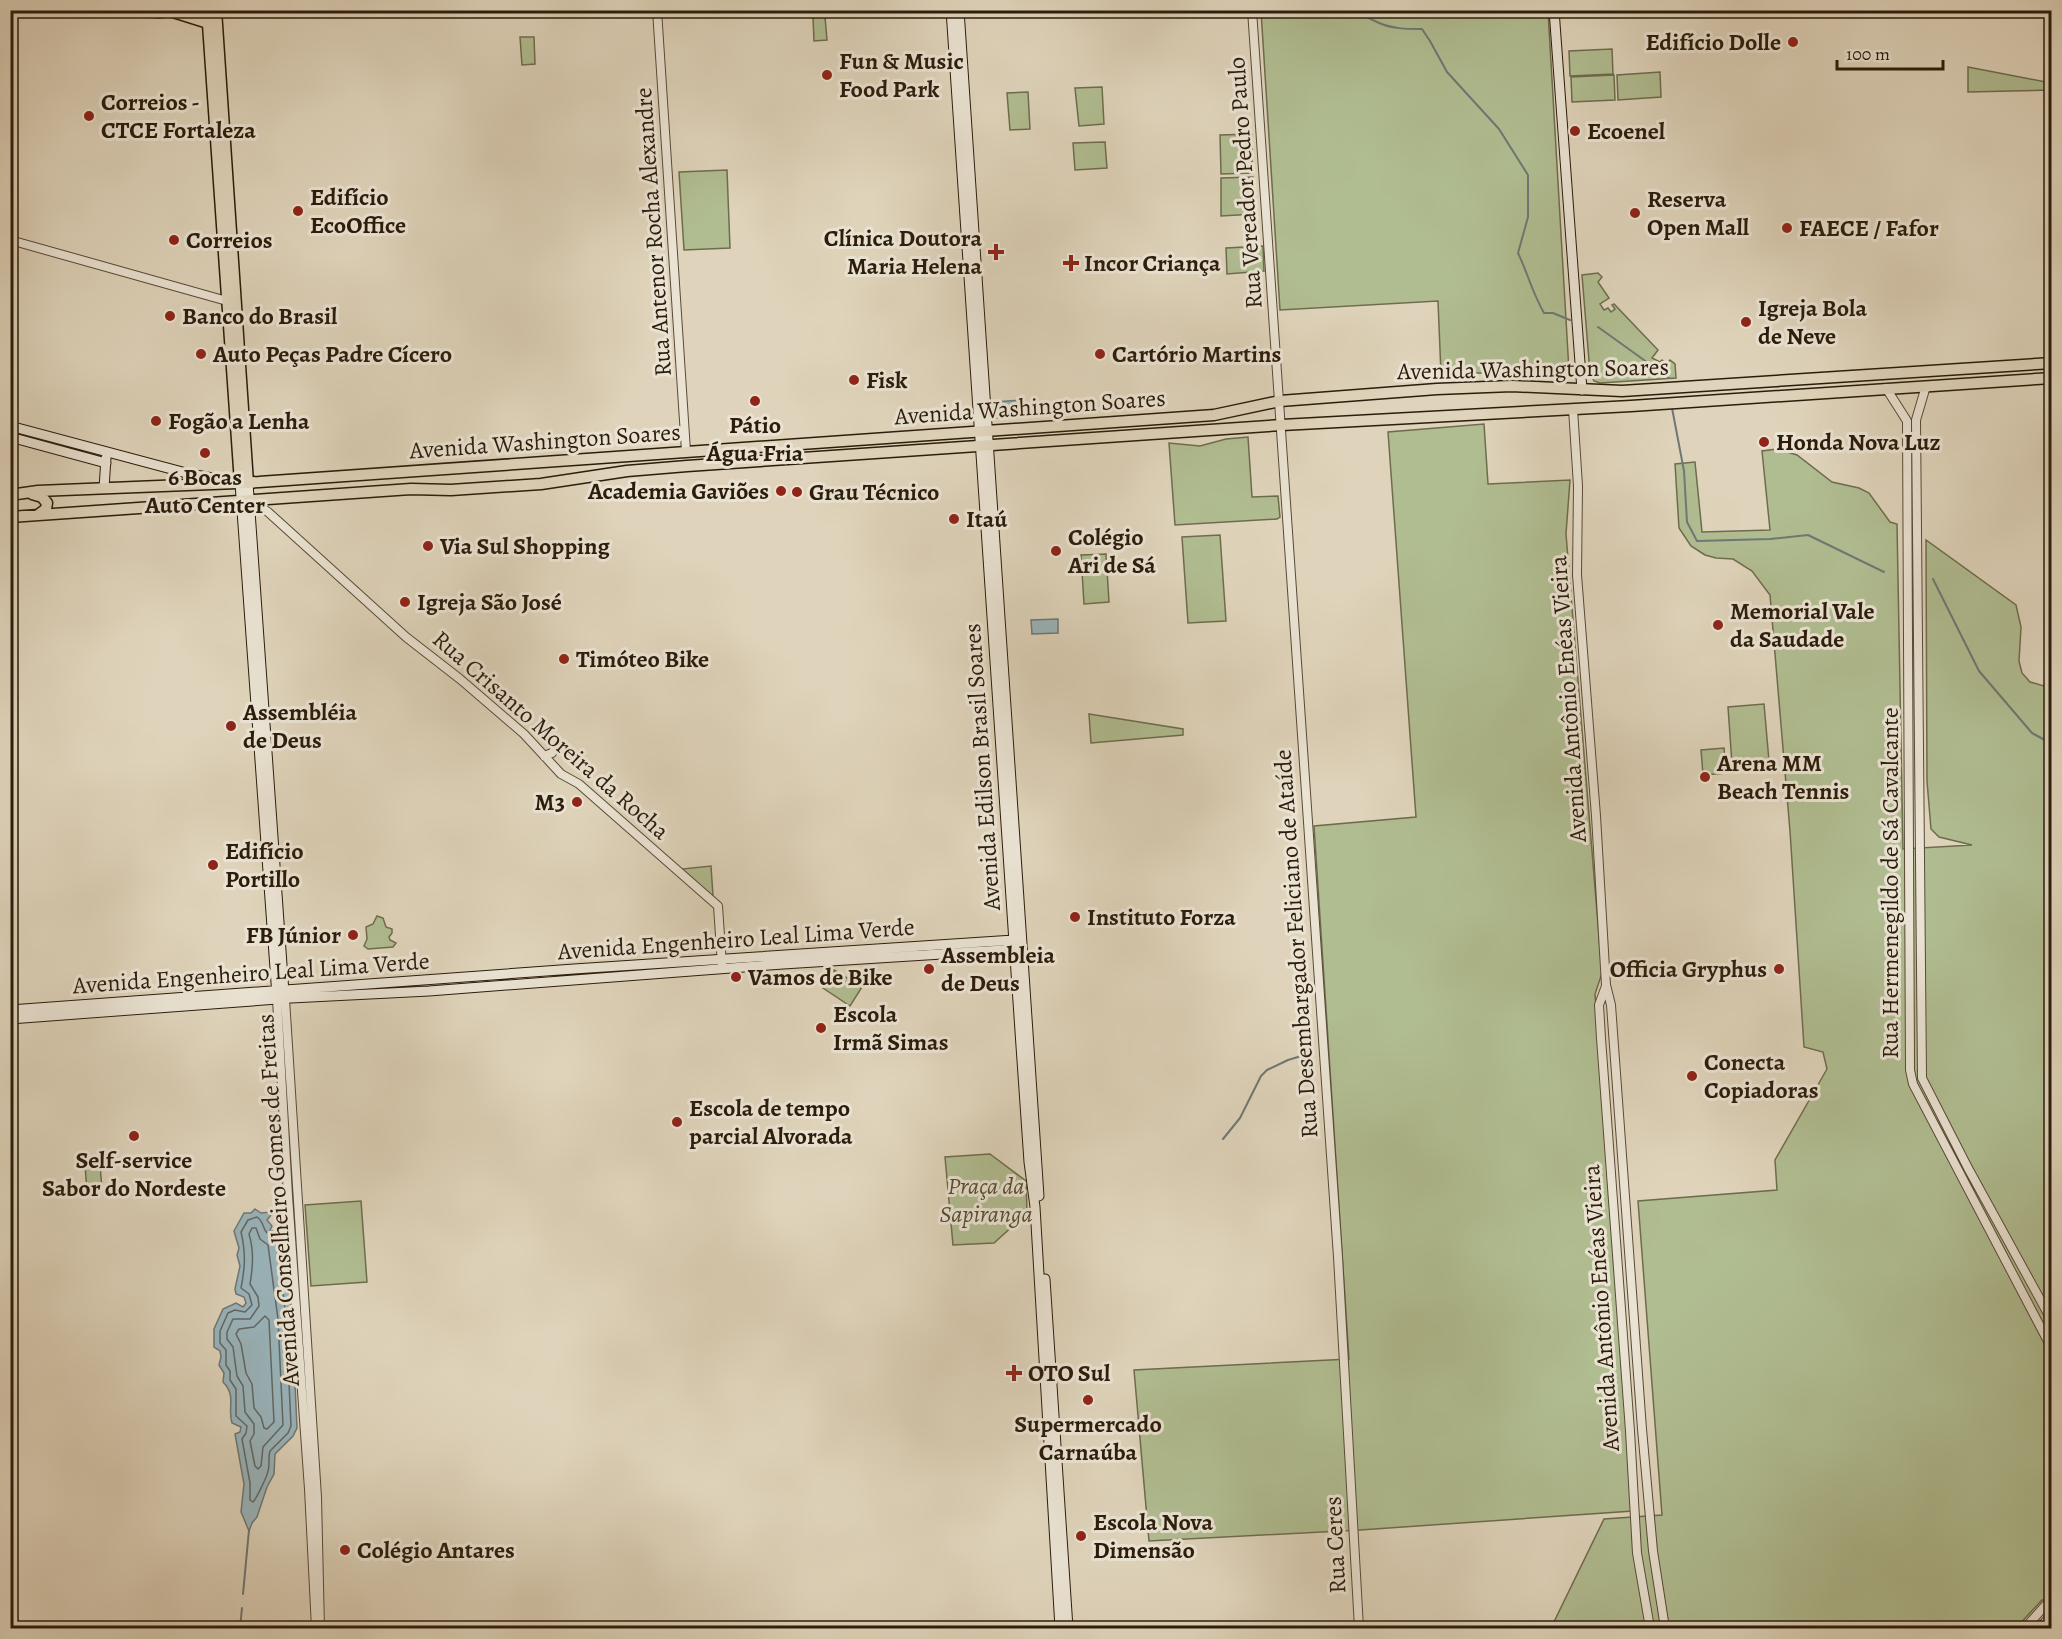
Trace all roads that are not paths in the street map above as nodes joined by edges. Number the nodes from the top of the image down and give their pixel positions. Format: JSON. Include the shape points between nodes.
{"nodes":[{"id":1,"x":121,"y":10,"type":"edge"},
{"id":2,"x":207,"y":10,"type":"edge"},
{"id":3,"x":216,"y":10,"type":"edge"},
{"id":4,"x":657,"y":10,"type":"edge"},
{"id":5,"x":951,"y":10,"type":"edge"},
{"id":6,"x":959,"y":10,"type":"edge"},
{"id":7,"x":1252,"y":10,"type":"edge"},
{"id":8,"x":1554,"y":10,"type":"edge"},
{"id":9,"x":178,"y":11,"type":"edge"},
{"id":10,"x":158,"y":12,"type":"edge"},
{"id":11,"x":208,"y":23,"type":"junction"},
{"id":12,"x":964,"y":143,"type":"junction"},
{"id":13,"x":10,"y":240,"type":"edge"},
{"id":14,"x":227,"y":302,"type":"junction"},
{"id":15,"x":2052,"y":363,"type":"edge"},
{"id":16,"x":2052,"y":378,"type":"edge"},
{"id":17,"x":1926,"y":386,"type":"junction"},
{"id":18,"x":1886,"y":388,"type":"junction"},
{"id":19,"x":1582,"y":390,"type":"junction"},
{"id":20,"x":1280,"y":400,"type":"junction"},
{"id":21,"x":1573,"y":409,"type":"junction"},
{"id":22,"x":1916,"y":420,"type":"junction"},
{"id":23,"x":1906,"y":421,"type":"junction"},
{"id":24,"x":1281,"y":425,"type":"junction"},
{"id":25,"x":10,"y":426,"type":"edge"},
{"id":26,"x":984,"y":431,"type":"junction"},
{"id":27,"x":10,"y":437,"type":"edge"},
{"id":28,"x":985,"y":446,"type":"junction"},
{"id":29,"x":107,"y":451,"type":"junction"},
{"id":30,"x":686,"y":451,"type":"junction"},
{"id":31,"x":106,"y":463,"type":"junction"},
{"id":32,"x":244,"y":483,"type":"junction"},
{"id":33,"x":104,"y":488,"type":"junction"},
{"id":34,"x":22,"y":493,"type":"junction"},
{"id":35,"x":10,"y":495,"type":"edge"},
{"id":36,"x":245,"y":501,"type":"junction"},
{"id":37,"x":38,"y":515,"type":"junction"},
{"id":38,"x":10,"y":517,"type":"edge"},
{"id":39,"x":559,"y":744,"type":"dead end"},
{"id":40,"x":544,"y":756,"type":"junction"},
{"id":41,"x":1017,"y":946,"type":"junction"},
{"id":42,"x":722,"y":964,"type":"junction"},
{"id":43,"x":1606,"y":985,"type":"junction"},
{"id":44,"x":280,"y":994,"type":"junction"},
{"id":45,"x":10,"y":1010,"type":"edge"},
{"id":46,"x":10,"y":1019,"type":"edge"},
{"id":47,"x":2052,"y":1321,"type":"edge"},
{"id":48,"x":2052,"y":1349,"type":"edge"},
{"id":49,"x":1351,"y":1460,"type":"joint"},
{"id":50,"x":2052,"y":1598,"type":"edge"},
{"id":51,"x":2052,"y":1615,"type":"edge"},
{"id":52,"x":318,"y":1629,"type":"edge"},
{"id":53,"x":1060,"y":1629,"type":"edge"},
{"id":54,"x":1068,"y":1629,"type":"edge"},
{"id":55,"x":1359,"y":1629,"type":"edge"},
{"id":56,"x":1650,"y":1629,"type":"edge"},
{"id":57,"x":1665,"y":1629,"type":"edge"},
{"id":58,"x":2025,"y":1629,"type":"edge"},
{"id":59,"x":2039,"y":1629,"type":"edge"}],
"edges":[{"from":1,"to":10,"type":"street"},
{"from":2,"to":11,"type":"main road"},
{"from":3,"to":32,"type":"main road"},
{"from":4,"to":30,"type":"street","name":"Rua Antenor Rocha Alexandre"},
{"from":5,"to":12,"type":"main road","name":"Avenida Edilson Brasil Soares"},
{"from":6,"to":12,"type":"main road","name":"Avenida Edilson Brasil Soares"},
{"from":7,"to":20,"type":"street","name":"Rua Vereador Pedro Paulo"},
{"from":8,"to":19,"type":"main road"},
{"from":9,"to":10,"type":"street"},
{"from":9,"to":11,"type":"main road"},
{"from":11,"to":14,"type":"main road"},
{"from":12,"to":26,"type":"main road","name":"Avenida Edilson Brasil Soares"},
{"from":13,"to":14,"type":"street"},
{"from":14,"to":32,"type":"main road"},
{"from":15,"to":19,"type":"main road","name":"Avenida Washington Soares","via":[[1676,388]]},
{"from":16,"to":17,"type":"main road","name":"Avenida Washington Soares"},
{"from":17,"to":18,"type":"main road","name":"Avenida Washington Soares"},
{"from":17,"to":22,"type":"street","name":"Rua Hermenegildo de Sá Cavalcante"},
{"from":18,"to":21,"type":"main road","name":"Avenida Washington Soares"},
{"from":18,"to":23,"type":"street"},
{"from":19,"to":20,"type":"main road","name":"Avenida Washington Soares","via":[[1491,386]]},
{"from":20,"to":24,"type":"street","name":"Rua Vereador Pedro Paulo"},
{"from":20,"to":26,"type":"main road","name":"Avenida Washington Soares","via":[[1214,415]]},
{"from":21,"to":24,"type":"main road","name":"Avenida Washington Soares"},
{"from":21,"to":43,"type":"street","name":"Avenida Antônio Enéas Vieira","via":[[1578,486],[1577,575]]},
{"from":22,"to":23,"type":"street"},
{"from":22,"to":47,"type":"street","name":"Rua Hermenegildo de Sá Cavalcante","via":[[1923,1078]]},
{"from":23,"to":48,"type":"street","name":"Rua Hermenegildo de Sá Cavalcante","via":[[1910,1070],[1913,1084]]},
{"from":24,"to":28,"type":"main road","name":"Avenida Washington Soares"},
{"from":24,"to":49,"type":"street","name":"Rua Desembargador Feliciano de Ataíde"},
{"from":25,"to":29,"type":"main road"},
{"from":26,"to":28,"type":"main road","name":"Avenida Edilson Brasil Soares"},
{"from":26,"to":30,"type":"main road","name":"Avenida Washington Soares"},
{"from":27,"to":31,"type":"main road"},
{"from":28,"to":36,"type":"main road","name":"Avenida Washington Soares","via":[[627,471],[541,484]]},
{"from":28,"to":41,"type":"main road","name":"Avenida Edilson Brasil Soares"},
{"from":29,"to":31,"type":"main road"},
{"from":29,"to":32,"type":"main road","via":[[190,474]]},
{"from":30,"to":32,"type":"main road","name":"Avenida Washington Soares"},
{"from":31,"to":33,"type":"main road"},
{"from":32,"to":33,"type":"main road","name":"Avenida Washington Soares"},
{"from":32,"to":36,"type":"main road","name":"Avenida Conselheiro Gomes de Freitas"},
{"from":33,"to":34,"type":"main road","name":"Avenida Washington Soares"},
{"from":34,"to":35,"type":"main road","name":"Avenida Washington Soares"},
{"from":34,"to":37,"type":"main road","via":[[42,497],[47,503]]},
{"from":36,"to":37,"type":"main road","name":"Avenida Washington Soares"},
{"from":36,"to":40,"type":"street","name":"Rua Crisanto Moreira da Rocha","via":[[267,512],[406,637],[524,734]]},
{"from":36,"to":44,"type":"main road","name":"Avenida Conselheiro Gomes de Freitas"},
{"from":37,"to":38,"type":"main road","name":"Avenida Washington Soares"},
{"from":39,"to":40,"type":"street"},
{"from":40,"to":42,"type":"street","name":"Rua Crisanto Moreira da Rocha","via":[[718,906]]},
{"from":41,"to":42,"type":"main road","name":"Avenida Engenheiro Leal Lima Verde"},
{"from":41,"to":53,"type":"main road","name":"Avenida Edilson Brasil Soares"},
{"from":41,"to":54,"type":"main road","name":"Avenida Edilson Brasil Soares"},
{"from":42,"to":44,"type":"main road","name":"Avenida Engenheiro Leal Lima Verde"},
{"from":43,"to":56,"type":"street","name":"Avenida Antônio Enéas Vieira","via":[[1599,1005],[1602,1050],[1637,1553]]},
{"from":43,"to":57,"type":"street","name":"Avenida Antônio Enéas Vieira","via":[[1611,1005],[1652,1540]]},
{"from":44,"to":45,"type":"main road","name":"Avenida Engenheiro Leal Lima Verde"},
{"from":44,"to":46,"type":"main road","name":"Avenida Engenheiro Leal Lima Verde"},
{"from":44,"to":52,"type":"street","name":"Avenida Conselheiro Gomes de Freitas","via":[[317,1497]]},
{"from":49,"to":55,"type":"street","name":"Rua Ceres"},
{"from":50,"to":58,"type":"street"},
{"from":51,"to":59,"type":"street"}]}
